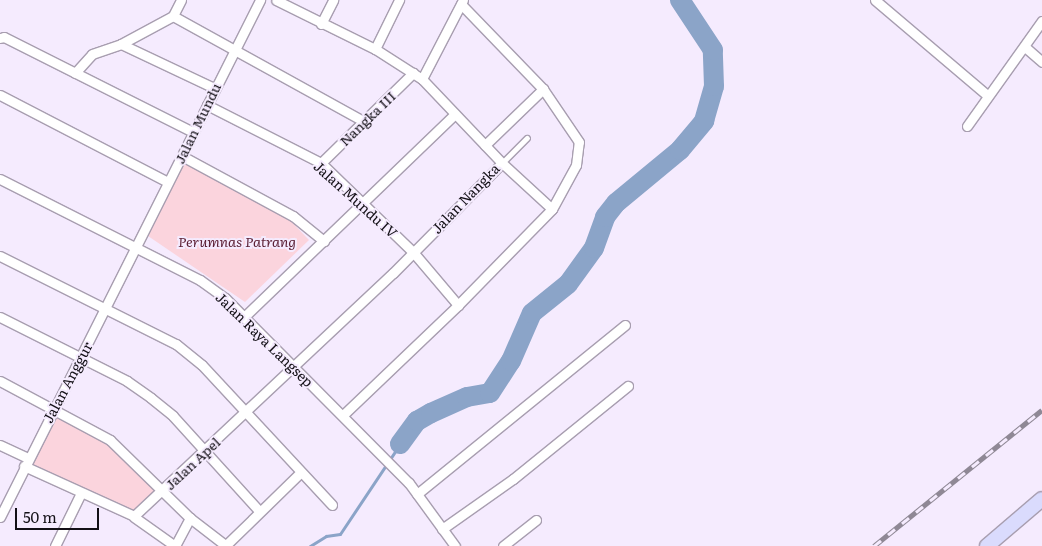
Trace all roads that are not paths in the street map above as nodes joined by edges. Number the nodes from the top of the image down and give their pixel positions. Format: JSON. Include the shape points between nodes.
{"nodes":[{"id":1,"x":181,"y":0,"type":"edge"},
{"id":2,"x":260,"y":0,"type":"edge"},
{"id":3,"x":276,"y":0,"type":"edge"},
{"id":4,"x":333,"y":0,"type":"edge"},
{"id":5,"x":399,"y":0,"type":"edge"},
{"id":6,"x":875,"y":0,"type":"edge"},
{"id":7,"x":462,"y":2,"type":"edge"},
{"id":8,"x":173,"y":16,"type":"junction"},
{"id":9,"x":1042,"y":21,"type":"edge"},
{"id":10,"x":322,"y":24,"type":"junction"},
{"id":11,"x":0,"y":38,"type":"edge"},
{"id":12,"x":121,"y":44,"type":"junction"},
{"id":13,"x":1024,"y":47,"type":"junction"},
{"id":14,"x":375,"y":49,"type":"junction"},
{"id":15,"x":233,"y":51,"type":"junction"},
{"id":16,"x":1042,"y":62,"type":"edge"},
{"id":17,"x":75,"y":73,"type":"junction"},
{"id":18,"x":413,"y":73,"type":"junction"},
{"id":19,"x":422,"y":79,"type":"junction"},
{"id":20,"x":214,"y":88,"type":"junction"},
{"id":21,"x":543,"y":89,"type":"junction"},
{"id":22,"x":0,"y":95,"type":"edge"},
{"id":23,"x":988,"y":96,"type":"junction"},
{"id":24,"x":207,"y":105,"type":"junction"},
{"id":25,"x":455,"y":114,"type":"junction"},
{"id":26,"x":363,"y":121,"type":"junction"},
{"id":27,"x":967,"y":126,"type":"dead end"},
{"id":28,"x":193,"y":132,"type":"junction"},
{"id":29,"x":527,"y":138,"type":"dead end"},
{"id":30,"x":485,"y":145,"type":"junction"},
{"id":31,"x":182,"y":156,"type":"junction"},
{"id":32,"x":321,"y":163,"type":"junction"},
{"id":33,"x":502,"y":163,"type":"junction"},
{"id":34,"x":0,"y":179,"type":"edge"},
{"id":35,"x":168,"y":182,"type":"junction"},
{"id":36,"x":362,"y":202,"type":"junction"},
{"id":37,"x":552,"y":209,"type":"junction"},
{"id":38,"x":324,"y":241,"type":"junction"},
{"id":39,"x":137,"y":247,"type":"junction"},
{"id":40,"x":413,"y":252,"type":"junction"},
{"id":41,"x":0,"y":256,"type":"edge"},
{"id":42,"x":458,"y":305,"type":"junction"},
{"id":43,"x":106,"y":308,"type":"junction"},
{"id":44,"x":245,"y":316,"type":"junction"},
{"id":45,"x":0,"y":317,"type":"edge"},
{"id":46,"x":625,"y":325,"type":"dead end"},
{"id":47,"x":79,"y":359,"type":"junction"},
{"id":48,"x":292,"y":365,"type":"junction"},
{"id":49,"x":0,"y":381,"type":"edge"},
{"id":50,"x":628,"y":386,"type":"dead end"},
{"id":51,"x":53,"y":408,"type":"junction"},
{"id":52,"x":246,"y":412,"type":"junction"},
{"id":53,"x":343,"y":415,"type":"junction"},
{"id":54,"x":0,"y":445,"type":"edge"},
{"id":55,"x":206,"y":451,"type":"junction"},
{"id":56,"x":26,"y":462,"type":"junction"},
{"id":57,"x":301,"y":472,"type":"junction"},
{"id":58,"x":164,"y":490,"type":"junction"},
{"id":59,"x":81,"y":493,"type":"junction"},
{"id":60,"x":417,"y":494,"type":"junction"},
{"id":61,"x":1042,"y":499,"type":"edge"},
{"id":62,"x":332,"y":505,"type":"dead end"},
{"id":63,"x":259,"y":511,"type":"junction"},
{"id":64,"x":0,"y":517,"type":"edge"},
{"id":65,"x":134,"y":517,"type":"junction"},
{"id":66,"x":190,"y":518,"type":"junction"},
{"id":67,"x":536,"y":520,"type":"dead end"},
{"id":68,"x":442,"y":529,"type":"junction"},
{"id":69,"x":55,"y":546,"type":"edge"},
{"id":70,"x":175,"y":546,"type":"edge"},
{"id":71,"x":225,"y":546,"type":"edge"},
{"id":72,"x":455,"y":546,"type":"edge"},
{"id":73,"x":503,"y":546,"type":"edge"},
{"id":74,"x":987,"y":546,"type":"edge"}],
"edges":[{"from":1,"to":8,"type":"street"},
{"from":2,"to":15,"type":"street","name":"Jalan Mundu"},
{"from":3,"to":10,"type":"street","name":"Jalan Nangka"},
{"from":4,"to":10,"type":"street"},
{"from":5,"to":14,"type":"street"},
{"from":6,"to":23,"type":"street"},
{"from":7,"to":19,"type":"street"},
{"from":7,"to":21,"type":"street"},
{"from":8,"to":12,"type":"street"},
{"from":8,"to":15,"type":"street"},
{"from":9,"to":13,"type":"street"},
{"from":10,"to":14,"type":"street","name":"Jalan Nangka"},
{"from":11,"to":17,"type":"street","via":[[4,37]]},
{"from":12,"to":17,"type":"street","via":[[90,55]]},
{"from":12,"to":20,"type":"street"},
{"from":13,"to":16,"type":"street"},
{"from":13,"to":23,"type":"street"},
{"from":14,"to":18,"type":"street","name":"Jalan Nangka"},
{"from":15,"to":20,"type":"street","name":"Jalan Mundu"},
{"from":15,"to":26,"type":"street"},
{"from":17,"to":28,"type":"street"},
{"from":18,"to":19,"type":"street","name":"Jalan Nangka"},
{"from":18,"to":26,"type":"street","name":"Nangka III"},
{"from":19,"to":25,"type":"street","name":"Jalan Nangka"},
{"from":20,"to":24,"type":"street","name":"Jalan Mundu"},
{"from":21,"to":30,"type":"street"},
{"from":21,"to":37,"type":"street","via":[[579,142],[576,165]]},
{"from":22,"to":35,"type":"street"},
{"from":23,"to":27,"type":"street"},
{"from":24,"to":28,"type":"street","name":"Jalan Mundu"},
{"from":24,"to":32,"type":"street","name":"Jalan Mundu IV"},
{"from":25,"to":30,"type":"street","name":"Jalan Nangka"},
{"from":25,"to":36,"type":"street"},
{"from":26,"to":32,"type":"street","name":"Nangka III"},
{"from":28,"to":31,"type":"street","name":"Jalan Mundu"},
{"from":29,"to":33,"type":"lane"},
{"from":30,"to":33,"type":"street","name":"Jalan Nangka"},
{"from":31,"to":35,"type":"street","name":"Jalan Mundu"},
{"from":31,"to":38,"type":"street","via":[[293,216]]},
{"from":32,"to":36,"type":"street","name":"Jalan Mundu IV"},
{"from":33,"to":37,"type":"street"},
{"from":33,"to":40,"type":"street","name":"Jalan Nangka"},
{"from":34,"to":39,"type":"street","name":"Jalan Raya Langsep"},
{"from":35,"to":39,"type":"street","name":"Jalan Mundu"},
{"from":36,"to":38,"type":"street"},
{"from":36,"to":40,"type":"street","name":"Jalan Mundu IV"},
{"from":37,"to":42,"type":"street"},
{"from":38,"to":44,"type":"street"},
{"from":39,"to":43,"type":"street","name":"Jalan Anggur"},
{"from":39,"to":44,"type":"street","name":"Jalan Raya Langsep","via":[[200,280]]},
{"from":40,"to":42,"type":"street","name":"Jalan Mundu IV"},
{"from":40,"to":48,"type":"street","name":"Jalan Nangka"},
{"from":41,"to":43,"type":"street"},
{"from":42,"to":53,"type":"street"},
{"from":43,"to":47,"type":"street","name":"Jalan Anggur"},
{"from":43,"to":52,"type":"street","via":[[176,344],[202,365]]},
{"from":44,"to":48,"type":"street","name":"Jalan Raya Langsep"},
{"from":45,"to":47,"type":"street"},
{"from":46,"to":60,"type":"street"},
{"from":47,"to":51,"type":"street","name":"Jalan Anggur"},
{"from":47,"to":55,"type":"street","via":[[127,381],[151,398]]},
{"from":48,"to":52,"type":"street","name":"Jalan Apel"},
{"from":48,"to":53,"type":"street","name":"Jalan Raya Langsep"},
{"from":49,"to":51,"type":"street"},
{"from":50,"to":68,"type":"street","via":[[513,478]]},
{"from":51,"to":56,"type":"street","name":"Jalan Anggur"},
{"from":51,"to":58,"type":"street","via":[[110,440]]},
{"from":52,"to":55,"type":"street","name":"Jalan Apel"},
{"from":52,"to":57,"type":"street"},
{"from":53,"to":60,"type":"street","name":"Jalan Raya Langsep"},
{"from":54,"to":56,"type":"street"},
{"from":55,"to":58,"type":"street","name":"Jalan Apel"},
{"from":55,"to":63,"type":"street"},
{"from":56,"to":59,"type":"street"},
{"from":56,"to":64,"type":"street","name":"Jalan Anggur"},
{"from":57,"to":62,"type":"street"},
{"from":57,"to":63,"type":"street"},
{"from":58,"to":65,"type":"street","name":"Jalan Apel"},
{"from":58,"to":66,"type":"street"},
{"from":59,"to":65,"type":"street"},
{"from":59,"to":69,"type":"street"},
{"from":60,"to":68,"type":"street","name":"Jalan Raya Langsep"},
{"from":61,"to":74,"type":"main road"},
{"from":63,"to":71,"type":"street"},
{"from":65,"to":70,"type":"street"},
{"from":66,"to":70,"type":"street"},
{"from":66,"to":71,"type":"street"},
{"from":67,"to":73,"type":"street"},
{"from":68,"to":72,"type":"street","name":"Jalan Raya Langsep"}]}
